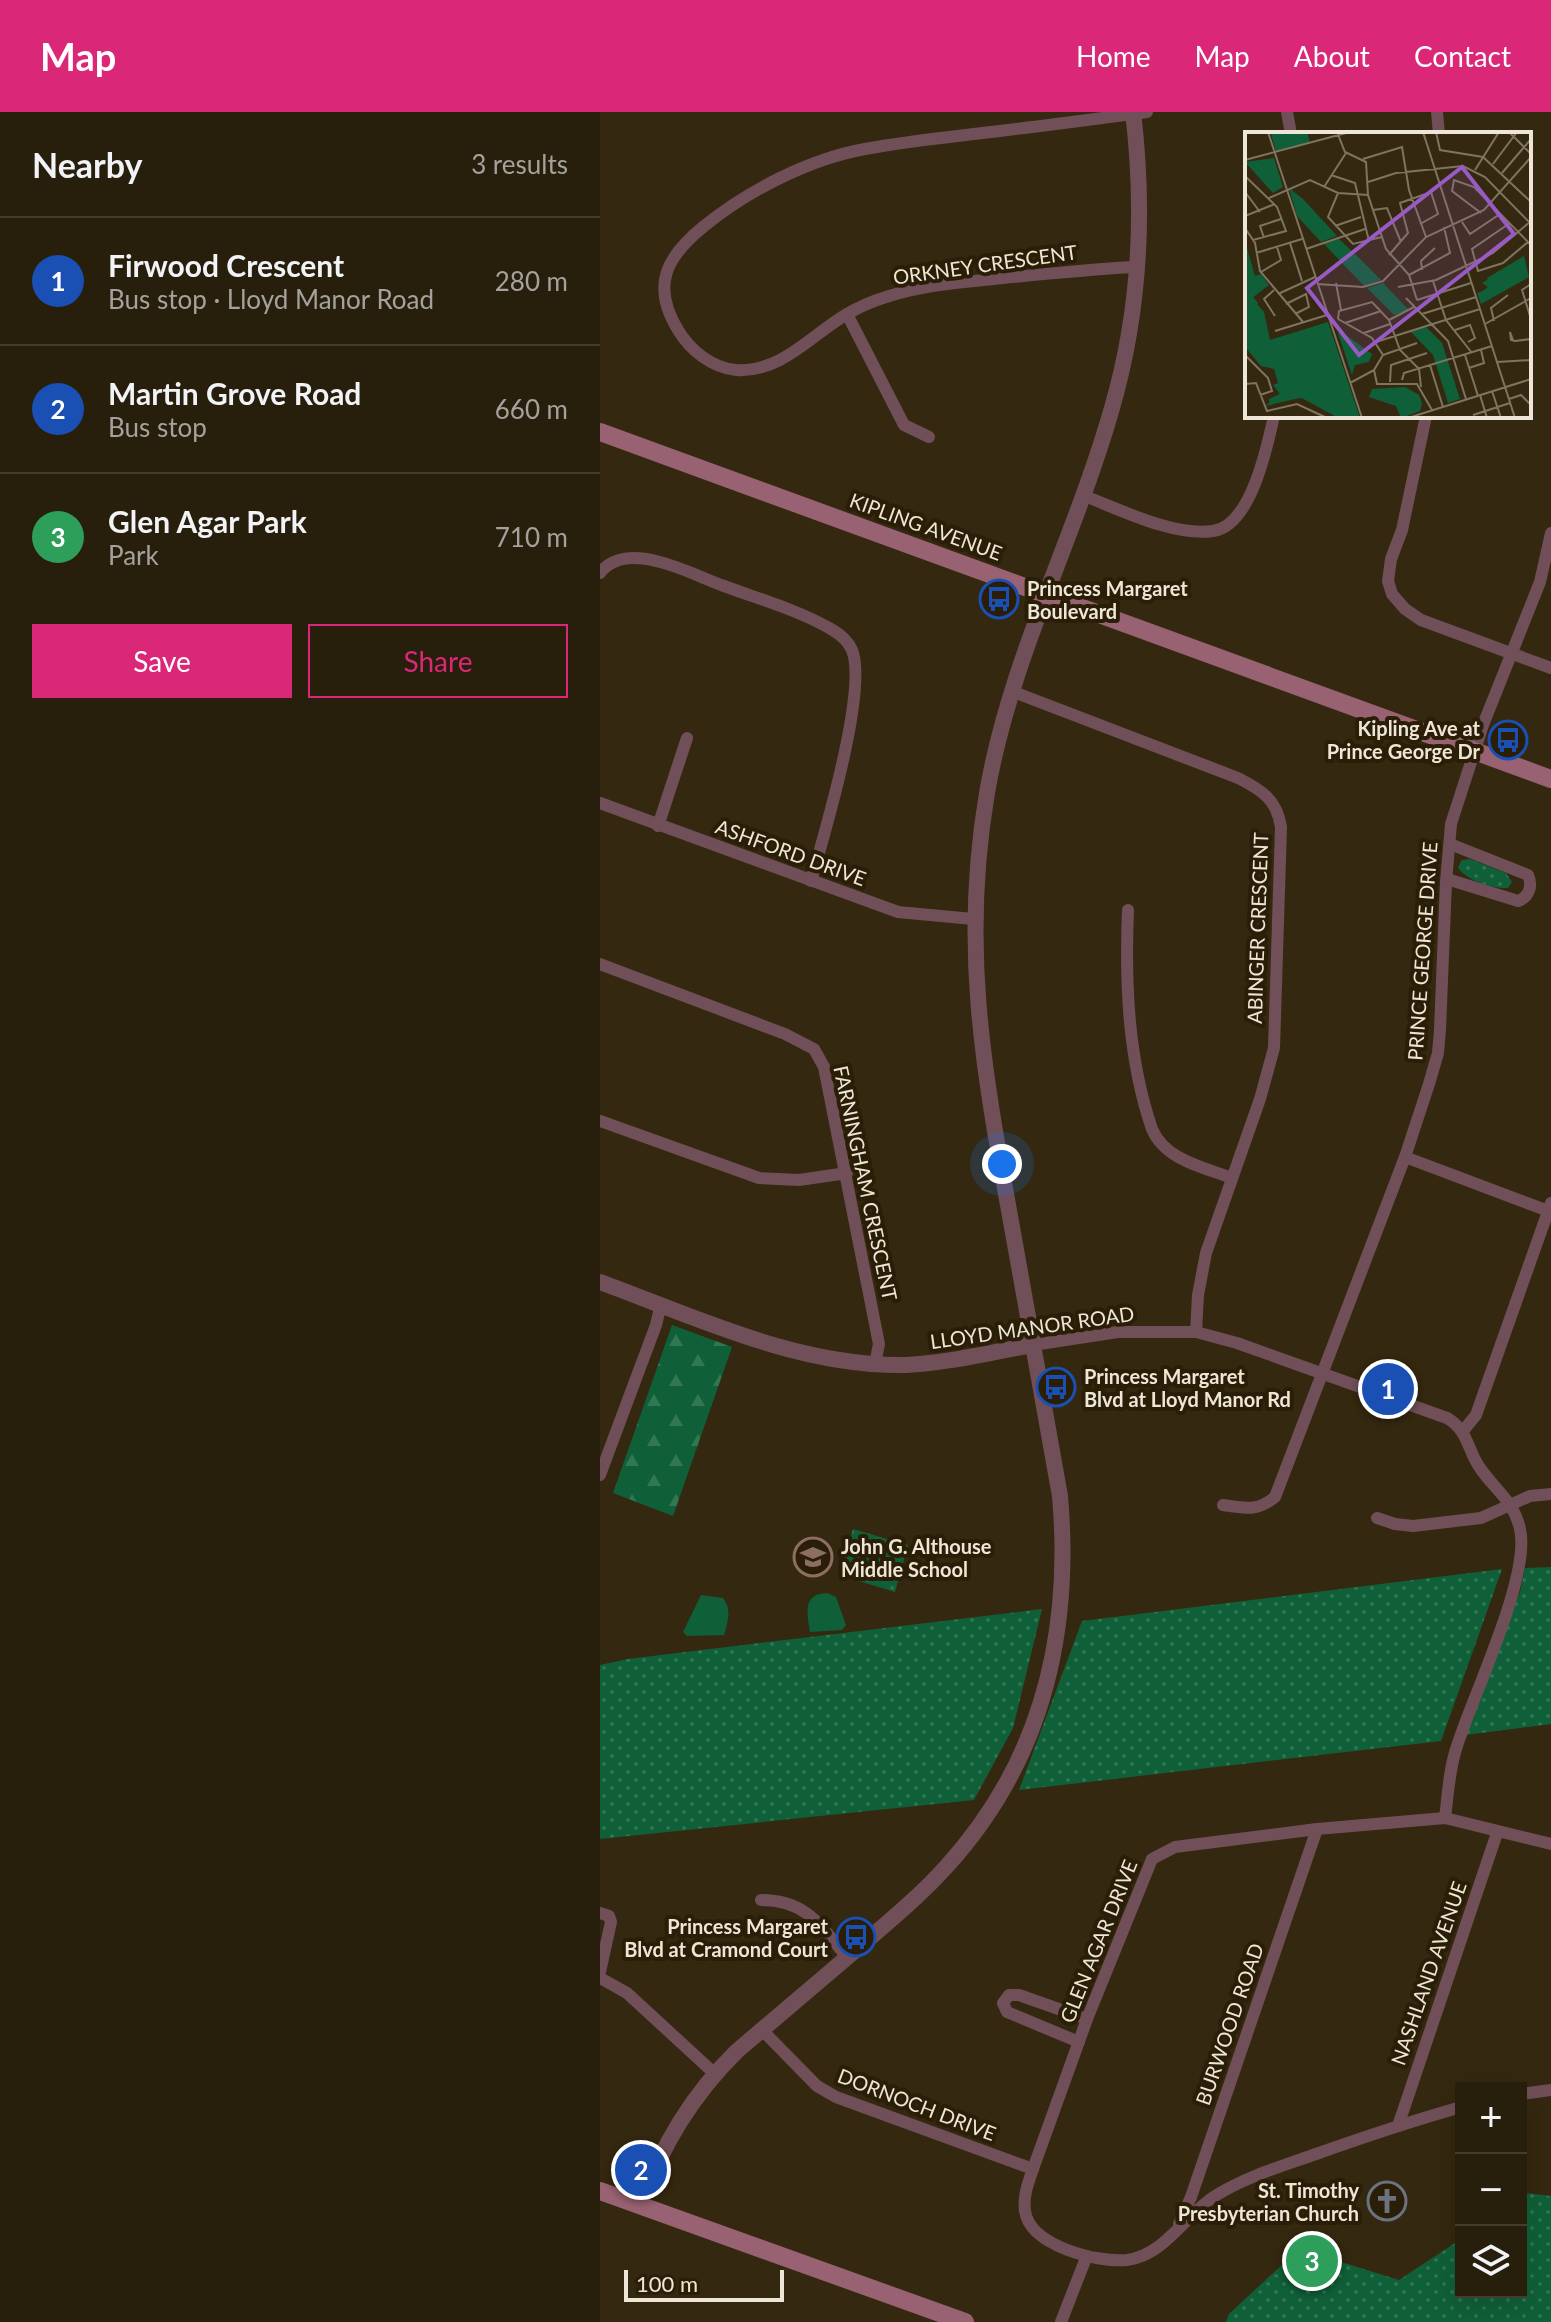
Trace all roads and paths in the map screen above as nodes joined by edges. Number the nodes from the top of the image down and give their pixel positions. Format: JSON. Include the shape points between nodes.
{"nodes":[{"id":1,"x":1287,"y":112,"type":"edge"},
{"id":2,"x":1437,"y":112,"type":"edge"},
{"id":3,"x":1138,"y":113,"type":"edge"},
{"id":4,"x":1291,"y":132,"type":"edge"},
{"id":5,"x":1439,"y":132,"type":"edge"},
{"id":6,"x":1138,"y":267,"type":"junction"},
{"id":7,"x":847,"y":314,"type":"junction"},
{"id":8,"x":1273,"y":418,"type":"edge"},
{"id":9,"x":1426,"y":418,"type":"edge"},
{"id":10,"x":600,"y":432,"type":"edge"},
{"id":11,"x":929,"y":437,"type":"dead end"},
{"id":12,"x":1082,"y":495,"type":"junction"},
{"id":13,"x":1551,"y":533,"type":"edge"},
{"id":14,"x":600,"y":573,"type":"edge"},
{"id":15,"x":1046,"y":593,"type":"junction"},
{"id":16,"x":1511,"y":653,"type":"junction"},
{"id":17,"x":1551,"y":668,"type":"edge"},
{"id":18,"x":1011,"y":691,"type":"junction"},
{"id":19,"x":687,"y":738,"type":"dead end"},
{"id":20,"x":1475,"y":751,"type":"junction"},
{"id":21,"x":1551,"y":779,"type":"edge"},
{"id":22,"x":600,"y":803,"type":"edge"},
{"id":23,"x":658,"y":826,"type":"junction"},
{"id":24,"x":1450,"y":844,"type":"junction"},
{"id":25,"x":1447,"y":879,"type":"junction"},
{"id":26,"x":811,"y":881,"type":"junction"},
{"id":27,"x":1128,"y":910,"type":"dead end"},
{"id":28,"x":973,"y":919,"type":"junction"},
{"id":29,"x":600,"y":964,"type":"edge"},
{"id":30,"x":600,"y":1121,"type":"edge"},
{"id":31,"x":1405,"y":1157,"type":"junction"},
{"id":32,"x":847,"y":1173,"type":"junction"},
{"id":33,"x":1232,"y":1178,"type":"junction"},
{"id":34,"x":1550,"y":1208,"type":"edge"},
{"id":35,"x":600,"y":1282,"type":"edge"},
{"id":36,"x":661,"y":1304,"type":"junction"},
{"id":37,"x":1196,"y":1332,"type":"junction"},
{"id":38,"x":1033,"y":1345,"type":"junction"},
{"id":39,"x":875,"y":1364,"type":"junction"},
{"id":40,"x":1322,"y":1373,"type":"junction"},
{"id":41,"x":1463,"y":1431,"type":"junction"},
{"id":42,"x":606,"y":1440,"type":"edge"},
{"id":43,"x":600,"y":1475,"type":"edge"},
{"id":44,"x":1551,"y":1494,"type":"edge"},
{"id":45,"x":1223,"y":1505,"type":"dead end"},
{"id":46,"x":1512,"y":1505,"type":"junction"},
{"id":47,"x":1377,"y":1518,"type":"dead end"},
{"id":48,"x":1445,"y":1818,"type":"junction"},
{"id":49,"x":1317,"y":1829,"type":"junction"},
{"id":50,"x":1497,"y":1833,"type":"junction"},
{"id":51,"x":1551,"y":1844,"type":"edge"},
{"id":52,"x":761,"y":1900,"type":"dead end"},
{"id":53,"x":600,"y":1913,"type":"edge"},
{"id":54,"x":847,"y":1957,"type":"junction"},
{"id":55,"x":600,"y":1972,"type":"edge"},
{"id":56,"x":600,"y":1978,"type":"edge"},
{"id":57,"x":1087,"y":2019,"type":"junction"},
{"id":58,"x":761,"y":2029,"type":"junction"},
{"id":59,"x":1079,"y":2042,"type":"junction"},
{"id":60,"x":714,"y":2073,"type":"junction"},
{"id":61,"x":1551,"y":2090,"type":"edge"},
{"id":62,"x":1527,"y":2093,"type":"edge"},
{"id":63,"x":1455,"y":2109,"type":"edge"},
{"id":64,"x":1398,"y":2126,"type":"junction"},
{"id":65,"x":1033,"y":2169,"type":"junction"},
{"id":66,"x":600,"y":2191,"type":"edge"},
{"id":67,"x":639,"y":2205,"type":"junction"},
{"id":68,"x":1176,"y":2231,"type":"junction"},
{"id":69,"x":1086,"y":2258,"type":"junction"},
{"id":70,"x":965,"y":2322,"type":"edge"},
{"id":71,"x":1061,"y":2322,"type":"edge"}],
"edges":[{"from":1,"to":4,"type":"street"},
{"from":2,"to":5,"type":"street"},
{"from":3,"to":6,"type":"street"},
{"from":3,"to":7,"type":"street","name":"ORKNEY CRESCENT","via":[[841,155],[801,169],[722,211],[683,243],[664,274],[666,304],[684,339],[715,365],[731,370],[777,361]]},
{"from":6,"to":7,"type":"street","name":"ORKNEY CRESCENT","via":[[931,287],[885,297]]},
{"from":6,"to":12,"type":"street","via":[[1123,367]]},
{"from":7,"to":11,"type":"street","via":[[904,425]]},
{"from":8,"to":12,"type":"street","via":[[1244,506],[1215,532],[1177,530]]},
{"from":9,"to":16,"type":"street","via":[[1391,559],[1392,594],[1421,620]]},
{"from":10,"to":15,"type":"main road","name":"KIPLING AVENUE"},
{"from":12,"to":15,"type":"street"},
{"from":13,"to":16,"type":"street","name":"PRINCE GEORGE DRIVE","via":[[1540,582]]},
{"from":14,"to":26,"type":"street","via":[[622,558],[655,561],[806,617],[846,640],[854,660],[855,687],[846,746]]},
{"from":15,"to":18,"type":"street"},
{"from":15,"to":20,"type":"main road","name":"KIPLING AVENUE"},
{"from":16,"to":17,"type":"street"},
{"from":16,"to":20,"type":"street","name":"PRINCE GEORGE DRIVE"},
{"from":18,"to":28,"type":"street","via":[[987,792]]},
{"from":18,"to":33,"type":"street","name":"ABINGER CRESCENT","via":[[1238,778],[1260,789],[1279,813],[1274,1048]]},
{"from":19,"to":23,"type":"street"},
{"from":20,"to":21,"type":"main road","name":"KIPLING AVENUE"},
{"from":20,"to":24,"type":"street","name":"PRINCE GEORGE DRIVE","via":[[1451,824]]},
{"from":22,"to":23,"type":"street","name":"ASHFORD DRIVE"},
{"from":23,"to":26,"type":"street","name":"ASHFORD DRIVE"},
{"from":24,"to":25,"type":"street","name":"PRINCE GEORGE DRIVE"},
{"from":24,"to":25,"type":"street","via":[[1528,875],[1531,885],[1518,901]]},
{"from":25,"to":31,"type":"street","name":"PRINCE GEORGE DRIVE","via":[[1438,1053]]},
{"from":26,"to":28,"type":"street","name":"ASHFORD DRIVE","via":[[898,912]]},
{"from":27,"to":33,"type":"street","via":[[1133,1053],[1156,1140],[1179,1158]]},
{"from":28,"to":38,"type":"street","via":[[984,1071]]},
{"from":29,"to":32,"type":"street","name":"FARNINGHAM CRESCENT","via":[[814,1049],[828,1081]]},
{"from":30,"to":32,"type":"street","via":[[759,1178],[799,1180]]},
{"from":31,"to":34,"type":"street"},
{"from":31,"to":40,"type":"street","name":"PRINCE GEORGE DRIVE"},
{"from":32,"to":39,"type":"street","name":"FARNINGHAM CRESCENT","via":[[879,1344]]},
{"from":33,"to":37,"type":"street","name":"ABINGER CRESCENT","via":[[1201,1272]]},
{"from":34,"to":41,"type":"street","via":[[1476,1415]]},
{"from":35,"to":36,"type":"street","name":"LLOYD MANOR ROAD"},
{"from":36,"to":39,"type":"street","name":"LLOYD MANOR ROAD","via":[[796,1352]]},
{"from":36,"to":42,"type":"street"},
{"from":37,"to":38,"type":"street","name":"LLOYD MANOR ROAD","via":[[1118,1332]]},
{"from":37,"to":40,"type":"street","name":"LLOYD MANOR ROAD"},
{"from":38,"to":39,"type":"street","name":"LLOYD MANOR ROAD","via":[[933,1363]]},
{"from":38,"to":54,"type":"street","via":[[1063,1533],[1063,1600],[1042,1699],[1017,1763],[965,1846],[915,1899]]},
{"from":40,"to":41,"type":"street","name":"LLOYD MANOR ROAD","via":[[1447,1418]]},
{"from":40,"to":45,"type":"street","name":"PRINCE GEORGE DRIVE","via":[[1275,1497],[1252,1509]]},
{"from":41,"to":46,"type":"street","via":[[1479,1467]]},
{"from":42,"to":43,"type":"street"},
{"from":44,"to":46,"type":"street"},
{"from":46,"to":47,"type":"street","via":[[1481,1518],[1413,1526]]},
{"from":46,"to":48,"type":"street","via":[[1521,1530],[1516,1582],[1456,1749]]},
{"from":48,"to":49,"type":"street","name":"GLEN AGAR DRIVE"},
{"from":48,"to":50,"type":"street","name":"GLEN AGAR DRIVE"},
{"from":49,"to":57,"type":"street","name":"GLEN AGAR DRIVE","via":[[1175,1847],[1152,1859]]},
{"from":49,"to":68,"type":"street","name":"BURWOOD ROAD"},
{"from":50,"to":51,"type":"street","name":"GLEN AGAR DRIVE"},
{"from":50,"to":64,"type":"street","name":"NASHLAND AVENUE"},
{"from":52,"to":54,"type":"street","via":[[781,1900],[804,1910]]},
{"from":53,"to":55,"type":"street","via":[[611,1922]]},
{"from":54,"to":58,"type":"street"},
{"from":56,"to":60,"type":"street","via":[[627,1993]]},
{"from":57,"to":59,"type":"street","name":"GLEN AGAR DRIVE"},
{"from":57,"to":59,"type":"street","via":[[1019,1995],[1009,1995],[1003,2003],[1007,2012]]},
{"from":58,"to":60,"type":"street"},
{"from":58,"to":65,"type":"street","name":"DORNOCH DRIVE","via":[[817,2086],[836,2097]]},
{"from":59,"to":65,"type":"street","name":"GLEN AGAR DRIVE"},
{"from":60,"to":67,"type":"street","via":[[675,2126]]},
{"from":61,"to":62,"type":"street"},
{"from":63,"to":64,"type":"street"},
{"from":64,"to":68,"type":"street","via":[[1270,2170],[1214,2197]]},
{"from":65,"to":69,"type":"street","name":"GLEN AGAR DRIVE","via":[[1025,2214],[1036,2231]]},
{"from":66,"to":67,"type":"main road"},
{"from":67,"to":70,"type":"main road"},
{"from":68,"to":69,"type":"street","via":[[1153,2251],[1128,2260]]},
{"from":69,"to":71,"type":"street"}]}
